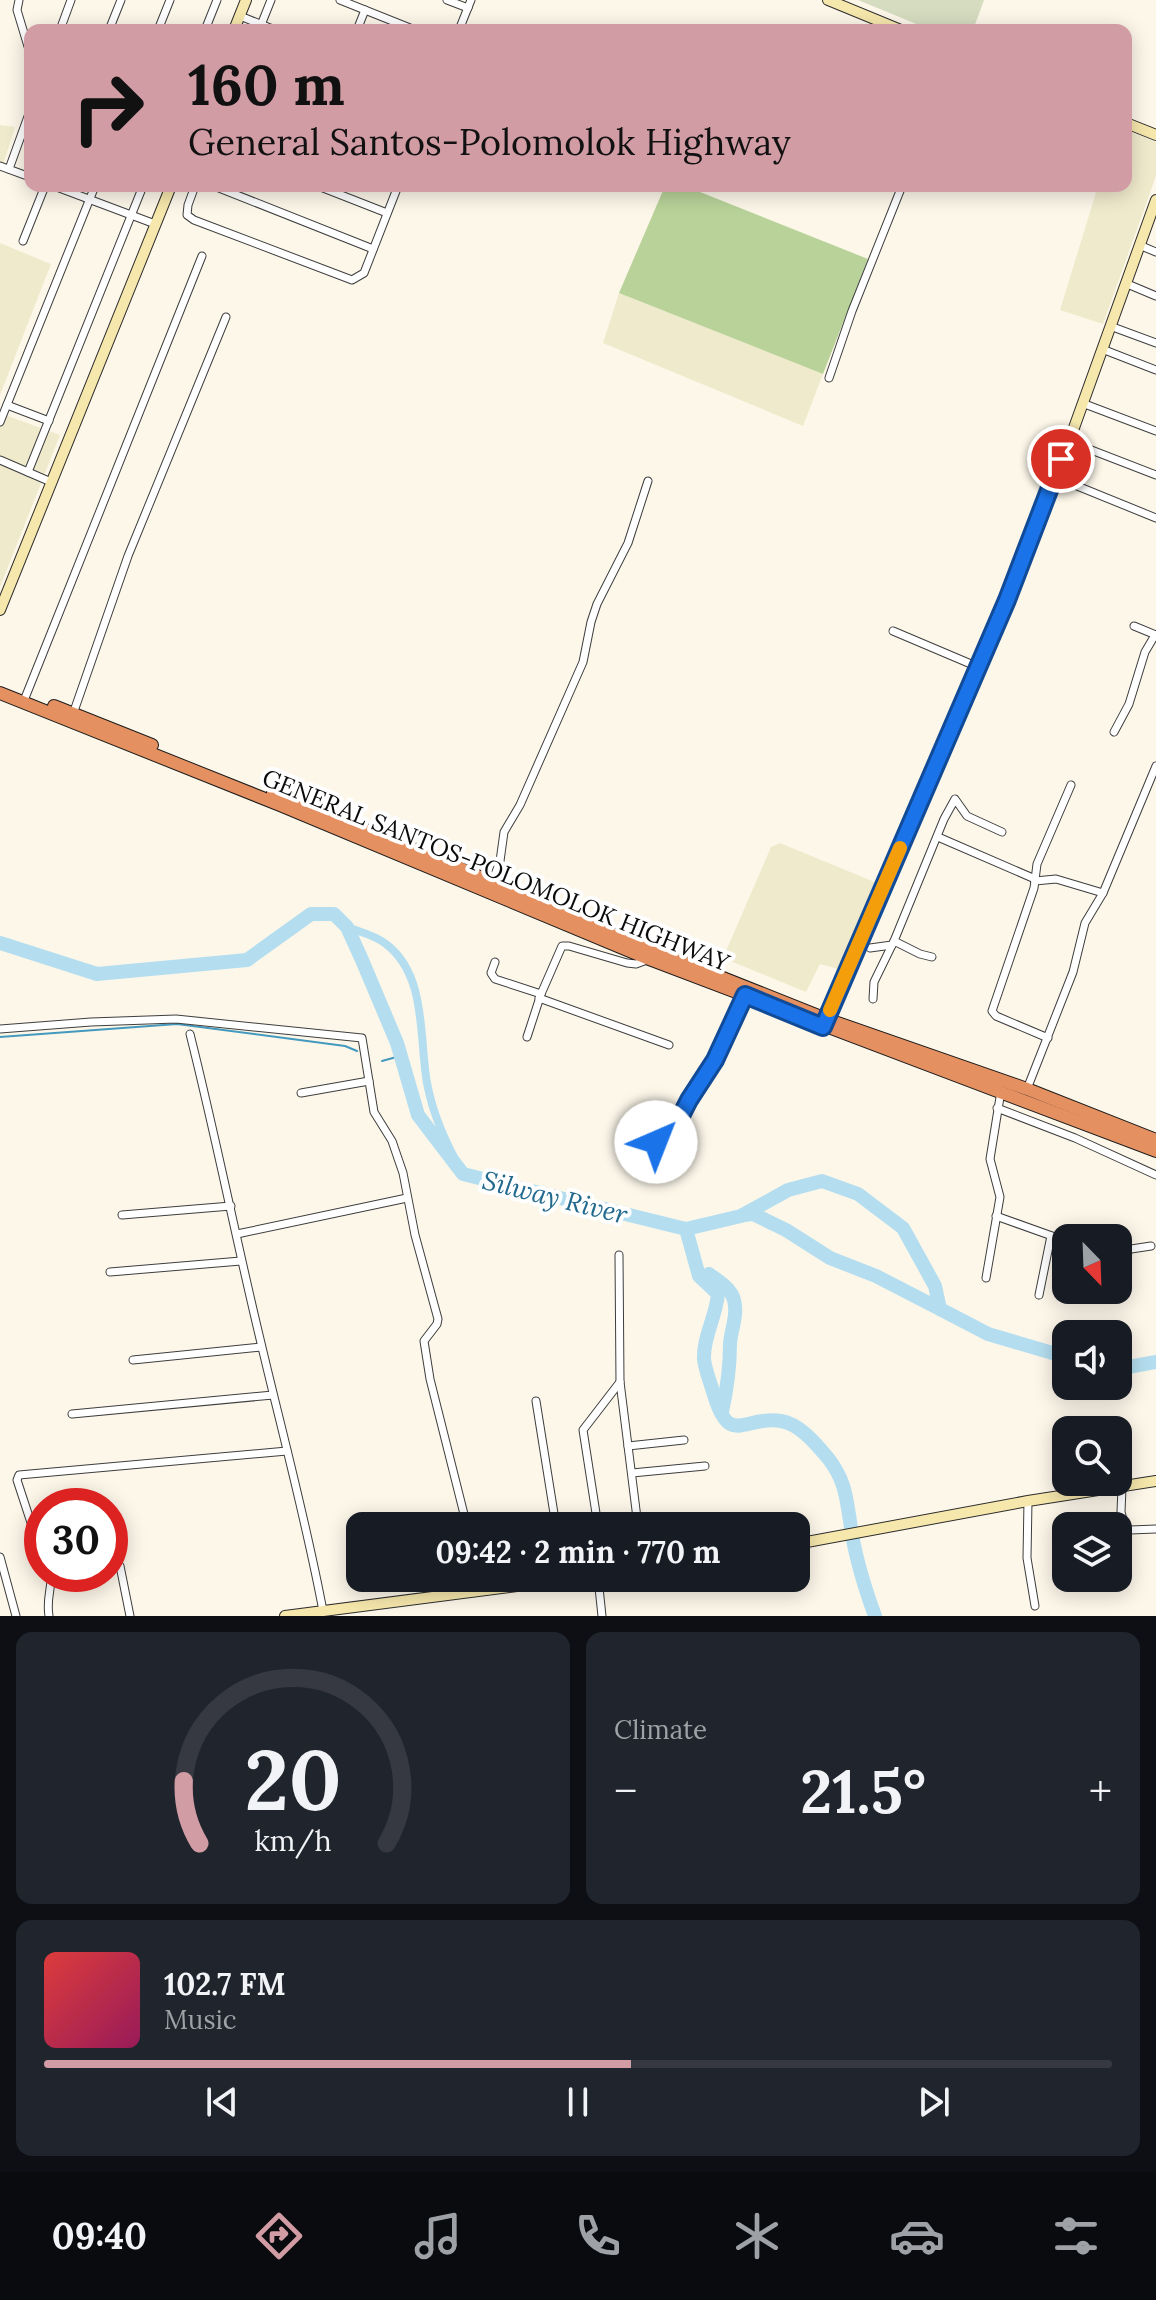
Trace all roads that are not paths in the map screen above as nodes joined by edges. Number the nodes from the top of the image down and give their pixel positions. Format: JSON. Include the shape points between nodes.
{"nodes":[{"id":1,"x":19,"y":0,"type":"edge"},
{"id":2,"x":71,"y":0,"type":"edge"},
{"id":3,"x":121,"y":0,"type":"edge"},
{"id":4,"x":170,"y":0,"type":"edge"},
{"id":5,"x":246,"y":0,"type":"edge"},
{"id":6,"x":271,"y":0,"type":"edge"},
{"id":7,"x":340,"y":0,"type":"edge"},
{"id":8,"x":447,"y":0,"type":"edge"},
{"id":9,"x":828,"y":0,"type":"edge"},
{"id":10,"x":214,"y":1,"type":"edge"},
{"id":11,"x":469,"y":4,"type":"edge"},
{"id":12,"x":365,"y":10,"type":"junction"},
{"id":13,"x":240,"y":16,"type":"junction"},
{"id":14,"x":62,"y":24,"type":"edge"},
{"id":15,"x":111,"y":24,"type":"edge"},
{"id":16,"x":160,"y":24,"type":"edge"},
{"id":17,"x":207,"y":24,"type":"edge"},
{"id":18,"x":237,"y":24,"type":"edge"},
{"id":19,"x":255,"y":24,"type":"edge"},
{"id":20,"x":261,"y":24,"type":"edge"},
{"id":21,"x":359,"y":24,"type":"edge"},
{"id":22,"x":400,"y":24,"type":"edge"},
{"id":23,"x":461,"y":24,"type":"edge"},
{"id":24,"x":886,"y":24,"type":"edge"},
{"id":25,"x":24,"y":33,"type":"edge"},
{"id":26,"x":1132,"y":125,"type":"edge"},
{"id":27,"x":24,"y":128,"type":"edge"},
{"id":28,"x":1156,"y":135,"type":"edge"},
{"id":29,"x":0,"y":166,"type":"edge"},
{"id":30,"x":9,"y":169,"type":"junction"},
{"id":31,"x":24,"y":175,"type":"edge"},
{"id":32,"x":43,"y":192,"type":"edge"},
{"id":33,"x":71,"y":192,"type":"edge"},
{"id":34,"x":93,"y":192,"type":"edge"},
{"id":35,"x":141,"y":192,"type":"edge"},
{"id":36,"x":168,"y":192,"type":"edge"},
{"id":37,"x":193,"y":192,"type":"edge"},
{"id":38,"x":229,"y":192,"type":"edge"},
{"id":39,"x":333,"y":192,"type":"edge"},
{"id":40,"x":396,"y":192,"type":"edge"},
{"id":41,"x":900,"y":192,"type":"edge"},
{"id":42,"x":90,"y":199,"type":"junction"},
{"id":43,"x":1156,"y":200,"type":"edge"},
{"id":44,"x":387,"y":213,"type":"junction"},
{"id":45,"x":131,"y":215,"type":"junction"},
{"id":46,"x":155,"y":224,"type":"junction"},
{"id":47,"x":23,"y":241,"type":"dead end"},
{"id":48,"x":1139,"y":245,"type":"junction"},
{"id":49,"x":373,"y":249,"type":"junction"},
{"id":50,"x":1156,"y":252,"type":"edge"},
{"id":51,"x":202,"y":256,"type":"dead end"},
{"id":52,"x":1125,"y":283,"type":"junction"},
{"id":53,"x":1156,"y":296,"type":"edge"},
{"id":54,"x":226,"y":317,"type":"dead end"},
{"id":55,"x":1110,"y":326,"type":"junction"},
{"id":56,"x":1156,"y":343,"type":"edge"},
{"id":57,"x":1102,"y":349,"type":"junction"},
{"id":58,"x":1156,"y":370,"type":"edge"},
{"id":59,"x":829,"y":378,"type":"dead end"},
{"id":60,"x":1082,"y":403,"type":"junction"},
{"id":61,"x":7,"y":405,"type":"junction"},
{"id":62,"x":49,"y":421,"type":"junction"},
{"id":63,"x":0,"y":422,"type":"edge"},
{"id":64,"x":1156,"y":431,"type":"edge"},
{"id":65,"x":1068,"y":441,"type":"junction"},
{"id":66,"x":0,"y":460,"type":"edge"},
{"id":67,"x":28,"y":472,"type":"junction"},
{"id":68,"x":1156,"y":475,"type":"edge"},
{"id":69,"x":1055,"y":477,"type":"junction"},
{"id":70,"x":648,"y":481,"type":"dead end"},
{"id":71,"x":51,"y":482,"type":"junction"},
{"id":72,"x":1156,"y":518,"type":"edge"},
{"id":73,"x":0,"y":610,"type":"edge"},
{"id":74,"x":1134,"y":626,"type":"dead end"},
{"id":75,"x":893,"y":631,"type":"dead end"},
{"id":76,"x":1156,"y":635,"type":"edge"},
{"id":77,"x":978,"y":667,"type":"junction"},
{"id":78,"x":0,"y":685,"type":"edge"},
{"id":79,"x":0,"y":693,"type":"edge"},
{"id":80,"x":24,"y":699,"type":"junction"},
{"id":81,"x":71,"y":718,"type":"junction"},
{"id":82,"x":1114,"y":732,"type":"dead end"},
{"id":83,"x":1156,"y":766,"type":"edge"},
{"id":84,"x":1071,"y":785,"type":"dead end"},
{"id":85,"x":1002,"y":832,"type":"dead end"},
{"id":86,"x":938,"y":837,"type":"junction"},
{"id":87,"x":1035,"y":880,"type":"junction"},
{"id":88,"x":492,"y":883,"type":"junction"},
{"id":89,"x":1103,"y":893,"type":"junction"},
{"id":90,"x":893,"y":943,"type":"junction"},
{"id":91,"x":870,"y":948,"type":"dead end"},
{"id":92,"x":932,"y":957,"type":"dead end"},
{"id":93,"x":649,"y":959,"type":"junction"},
{"id":94,"x":495,"y":962,"type":"dead end"},
{"id":95,"x":745,"y":995,"type":"junction"},
{"id":96,"x":540,"y":996,"type":"junction"},
{"id":97,"x":873,"y":999,"type":"dead end"},
{"id":98,"x":825,"y":1023,"type":"junction"},
{"id":99,"x":0,"y":1029,"type":"edge"},
{"id":100,"x":190,"y":1034,"type":"dead end"},
{"id":101,"x":527,"y":1037,"type":"dead end"},
{"id":102,"x":1048,"y":1038,"type":"junction"},
{"id":103,"x":669,"y":1045,"type":"dead end"},
{"id":104,"x":369,"y":1081,"type":"junction"},
{"id":105,"x":1027,"y":1089,"type":"junction"},
{"id":106,"x":1001,"y":1091,"type":"junction"},
{"id":107,"x":301,"y":1093,"type":"dead end"},
{"id":108,"x":997,"y":1108,"type":"junction"},
{"id":109,"x":635,"y":1132,"type":"dead end"},
{"id":110,"x":1156,"y":1140,"type":"edge"},
{"id":111,"x":1156,"y":1151,"type":"edge"},
{"id":112,"x":1156,"y":1175,"type":"edge"},
{"id":113,"x":407,"y":1198,"type":"junction"},
{"id":114,"x":231,"y":1206,"type":"junction"},
{"id":115,"x":122,"y":1215,"type":"dead end"},
{"id":116,"x":996,"y":1216,"type":"junction"},
{"id":117,"x":237,"y":1234,"type":"junction"},
{"id":118,"x":1051,"y":1236,"type":"joint"},
{"id":119,"x":1151,"y":1246,"type":"dead end"},
{"id":120,"x":1132,"y":1248,"type":"edge"},
{"id":121,"x":619,"y":1255,"type":"dead end"},
{"id":122,"x":241,"y":1261,"type":"junction"},
{"id":123,"x":110,"y":1272,"type":"dead end"},
{"id":124,"x":986,"y":1278,"type":"dead end"},
{"id":125,"x":1039,"y":1295,"type":"dead end"},
{"id":126,"x":261,"y":1347,"type":"junction"},
{"id":127,"x":133,"y":1360,"type":"dead end"},
{"id":128,"x":620,"y":1382,"type":"junction"},
{"id":129,"x":273,"y":1395,"type":"junction"},
{"id":130,"x":536,"y":1401,"type":"dead end"},
{"id":131,"x":72,"y":1414,"type":"dead end"},
{"id":132,"x":684,"y":1440,"type":"dead end"},
{"id":133,"x":628,"y":1446,"type":"junction"},
{"id":134,"x":287,"y":1451,"type":"junction"},
{"id":135,"x":705,"y":1466,"type":"dead end"},
{"id":136,"x":632,"y":1473,"type":"junction"},
{"id":137,"x":1156,"y":1481,"type":"edge"},
{"id":138,"x":1132,"y":1485,"type":"edge"},
{"id":139,"x":1062,"y":1496,"type":"edge"},
{"id":140,"x":1122,"y":1496,"type":"edge"},
{"id":141,"x":24,"y":1501,"type":"edge"},
{"id":142,"x":1028,"y":1501,"type":"junction"},
{"id":143,"x":463,"y":1512,"type":"edge"},
{"id":144,"x":554,"y":1512,"type":"edge"},
{"id":145,"x":596,"y":1512,"type":"edge"},
{"id":146,"x":636,"y":1512,"type":"edge"},
{"id":147,"x":1156,"y":1529,"type":"edge"},
{"id":148,"x":810,"y":1542,"type":"edge"},
{"id":149,"x":0,"y":1557,"type":"edge"},
{"id":150,"x":48,"y":1592,"type":"edge"},
{"id":151,"x":125,"y":1592,"type":"edge"},
{"id":152,"x":477,"y":1592,"type":"edge"},
{"id":153,"x":599,"y":1592,"type":"edge"},
{"id":154,"x":1035,"y":1606,"type":"dead end"},
{"id":155,"x":323,"y":1611,"type":"junction"},
{"id":156,"x":371,"y":1611,"type":"edge"},
{"id":157,"x":16,"y":1616,"type":"edge"},
{"id":158,"x":49,"y":1616,"type":"edge"},
{"id":159,"x":130,"y":1616,"type":"edge"},
{"id":160,"x":285,"y":1616,"type":"edge"},
{"id":161,"x":602,"y":1616,"type":"edge"}],
"edges":[{"from":1,"to":25,"type":"street"},
{"from":2,"to":14,"type":"street"},
{"from":3,"to":15,"type":"street"},
{"from":4,"to":16,"type":"street"},
{"from":5,"to":13,"type":"street"},
{"from":6,"to":20,"type":"street"},
{"from":7,"to":12,"type":"street"},
{"from":8,"to":11,"type":"street"},
{"from":9,"to":24,"type":"street"},
{"from":10,"to":17,"type":"street"},
{"from":11,"to":23,"type":"street"},
{"from":12,"to":21,"type":"street"},
{"from":12,"to":22,"type":"street"},
{"from":13,"to":18,"type":"street"},
{"from":13,"to":19,"type":"street"},
{"from":26,"to":28,"type":"street"},
{"from":27,"to":30,"type":"street"},
{"from":29,"to":30,"type":"street"},
{"from":30,"to":31,"type":"street"},
{"from":32,"to":47,"type":"street"},
{"from":33,"to":42,"type":"street"},
{"from":34,"to":42,"type":"street"},
{"from":35,"to":45,"type":"street"},
{"from":36,"to":46,"type":"street"},
{"from":37,"to":49,"type":"street","via":[[187,215],[194,220],[347,280],[360,277]]},
{"from":38,"to":49,"type":"street"},
{"from":39,"to":44,"type":"street"},
{"from":40,"to":44,"type":"street"},
{"from":41,"to":59,"type":"street"},
{"from":42,"to":45,"type":"street"},
{"from":42,"to":61,"type":"street"},
{"from":43,"to":48,"type":"street"},
{"from":44,"to":49,"type":"street"},
{"from":45,"to":46,"type":"street"},
{"from":45,"to":62,"type":"street"},
{"from":46,"to":71,"type":"street"},
{"from":48,"to":50,"type":"street"},
{"from":48,"to":52,"type":"street"},
{"from":51,"to":80,"type":"street"},
{"from":52,"to":53,"type":"street"},
{"from":52,"to":55,"type":"street"},
{"from":54,"to":81,"type":"street","via":[[128,556]]},
{"from":55,"to":56,"type":"street"},
{"from":55,"to":57,"type":"street"},
{"from":57,"to":58,"type":"street"},
{"from":57,"to":60,"type":"street"},
{"from":60,"to":64,"type":"street"},
{"from":60,"to":65,"type":"street"},
{"from":61,"to":62,"type":"street"},
{"from":61,"to":63,"type":"street"},
{"from":62,"to":67,"type":"street"},
{"from":65,"to":68,"type":"street"},
{"from":65,"to":69,"type":"street"},
{"from":66,"to":67,"type":"street"},
{"from":67,"to":71,"type":"street"},
{"from":69,"to":72,"type":"street"},
{"from":69,"to":77,"type":"street"},
{"from":70,"to":88,"type":"street","via":[[628,543],[594,613],[583,662],[504,832]]},
{"from":71,"to":73,"type":"street"},
{"from":74,"to":76,"type":"street"},
{"from":75,"to":77,"type":"street"},
{"from":76,"to":82,"type":"street"},
{"from":77,"to":98,"type":"street"},
{"from":78,"to":80,"type":"highway"},
{"from":79,"to":80,"type":"highway"},
{"from":80,"to":81,"type":"highway"},
{"from":81,"to":88,"type":"highway"},
{"from":81,"to":93,"type":"highway","name":"GENERAL SANTOS-POLOMOLOK HIGHWAY"},
{"from":83,"to":89,"type":"street"},
{"from":84,"to":87,"type":"street","via":[[1045,842]]},
{"from":85,"to":86,"type":"street","via":[[967,816],[956,796]]},
{"from":86,"to":87,"type":"street"},
{"from":86,"to":90,"type":"street"},
{"from":87,"to":89,"type":"street","via":[[1056,879]]},
{"from":87,"to":102,"type":"street","via":[[992,1011]]},
{"from":88,"to":98,"type":"highway"},
{"from":89,"to":102,"type":"street","via":[[1085,923]]},
{"from":90,"to":91,"type":"street"},
{"from":90,"to":92,"type":"street"},
{"from":90,"to":97,"type":"street","via":[[874,982]]},
{"from":93,"to":95,"type":"highway","name":"GENERAL SANTOS-POLOMOLOK HIGHWAY"},
{"from":93,"to":96,"type":"street","via":[[627,963],[562,946]]},
{"from":94,"to":96,"type":"street","via":[[495,979]]},
{"from":95,"to":98,"type":"highway","name":"GENERAL SANTOS-POLOMOLOK HIGHWAY"},
{"from":95,"to":109,"type":"street","via":[[669,1139],[656,1142]]},
{"from":96,"to":101,"type":"street"},
{"from":96,"to":103,"type":"street"},
{"from":98,"to":105,"type":"highway"},
{"from":98,"to":106,"type":"highway","name":"GENERAL SANTOS-POLOMOLOK HIGHWAY"},
{"from":99,"to":104,"type":"street","via":[[176,1019],[357,1036],[365,1048]]},
{"from":100,"to":114,"type":"street"},
{"from":102,"to":105,"type":"street"},
{"from":104,"to":107,"type":"street"},
{"from":104,"to":113,"type":"street","via":[[374,1112],[396,1153]]},
{"from":105,"to":110,"type":"highway"},
{"from":106,"to":108,"type":"street"},
{"from":106,"to":111,"type":"highway","name":"GENERAL SANTOS-POLOMOLOK HIGHWAY"},
{"from":108,"to":112,"type":"street"},
{"from":108,"to":116,"type":"street","via":[[990,1159],[999,1187]]},
{"from":113,"to":117,"type":"street"},
{"from":113,"to":143,"type":"street","via":[[438,1319],[424,1341],[430,1379]]},
{"from":114,"to":115,"type":"street"},
{"from":114,"to":117,"type":"street"},
{"from":116,"to":118,"type":"street"},
{"from":116,"to":124,"type":"street"},
{"from":117,"to":122,"type":"street"},
{"from":118,"to":125,"type":"street"},
{"from":119,"to":120,"type":"street"},
{"from":121,"to":128,"type":"street"},
{"from":122,"to":123,"type":"street"},
{"from":122,"to":126,"type":"street"},
{"from":126,"to":127,"type":"street"},
{"from":126,"to":129,"type":"street"},
{"from":128,"to":133,"type":"street"},
{"from":128,"to":145,"type":"street","via":[[583,1430]]},
{"from":129,"to":131,"type":"street"},
{"from":129,"to":134,"type":"street"},
{"from":130,"to":144,"type":"street"},
{"from":132,"to":133,"type":"street"},
{"from":133,"to":136,"type":"street"},
{"from":134,"to":141,"type":"street","via":[[19,1475]]},
{"from":134,"to":155,"type":"street"},
{"from":135,"to":136,"type":"street"},
{"from":136,"to":146,"type":"street"},
{"from":137,"to":138,"type":"street"},
{"from":139,"to":142,"type":"street"},
{"from":140,"to":147,"type":"street","via":[[1125,1527]]},
{"from":142,"to":148,"type":"street"},
{"from":142,"to":154,"type":"street","via":[[1027,1558]]},
{"from":149,"to":157,"type":"street"},
{"from":150,"to":158,"type":"street"},
{"from":151,"to":159,"type":"street"},
{"from":152,"to":156,"type":"street"},
{"from":153,"to":161,"type":"street"},
{"from":155,"to":156,"type":"street"},
{"from":155,"to":160,"type":"street"}]}
